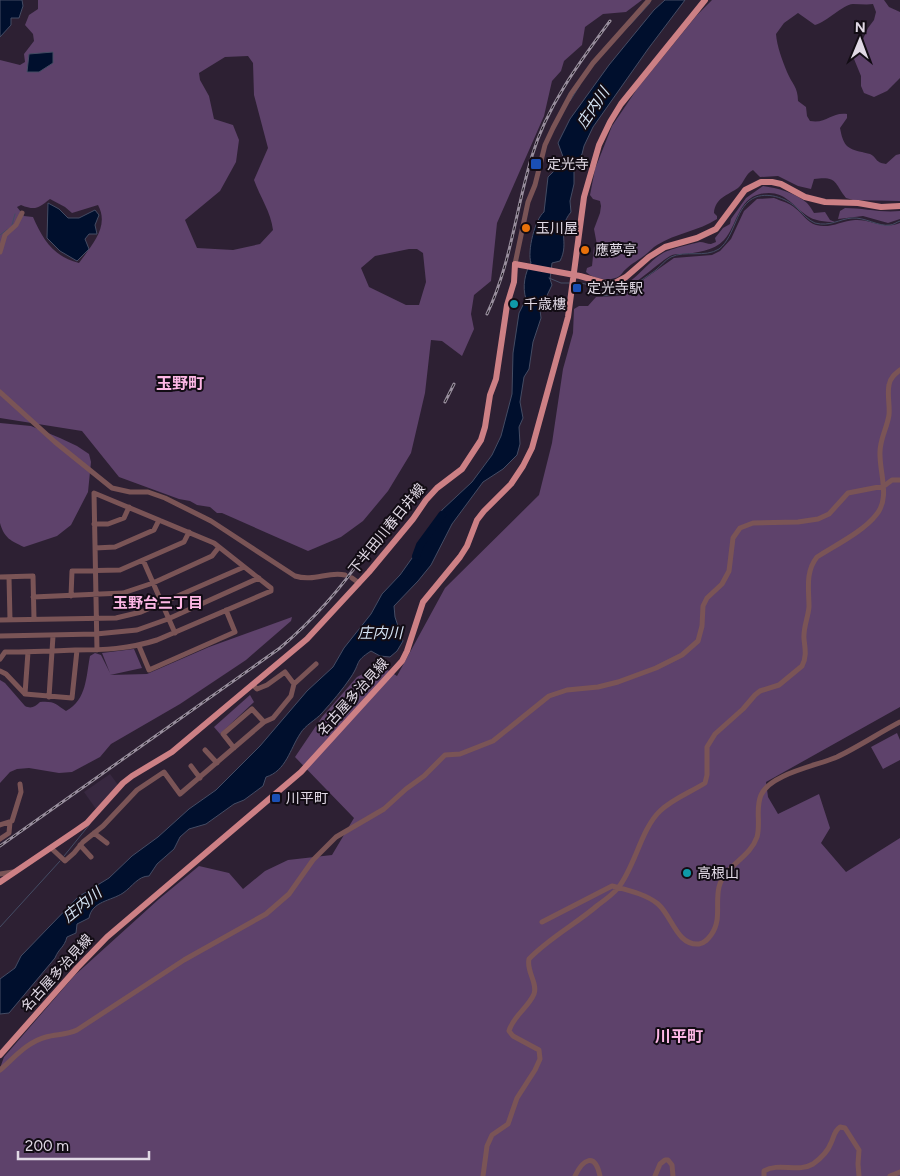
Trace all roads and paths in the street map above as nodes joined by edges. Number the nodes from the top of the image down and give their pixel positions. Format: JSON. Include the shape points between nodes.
{"nodes":[{"id":1,"x":649,"y":0,"type":"edge"},
{"id":2,"x":705,"y":0,"type":"edge"},
{"id":3,"x":900,"y":206,"type":"edge"},
{"id":4,"x":22,"y":213,"type":"dead end"},
{"id":5,"x":0,"y":252,"type":"edge"},
{"id":6,"x":515,"y":264,"type":"junction"},
{"id":7,"x":572,"y":279,"type":"junction"},
{"id":8,"x":900,"y":370,"type":"edge"},
{"id":9,"x":0,"y":392,"type":"edge"},
{"id":10,"x":900,"y":480,"type":"edge"},
{"id":11,"x":884,"y":486,"type":"junction"},
{"id":12,"x":128,"y":507,"type":"junction"},
{"id":13,"x":159,"y":520,"type":"junction"},
{"id":14,"x":94,"y":524,"type":"junction"},
{"id":15,"x":189,"y":532,"type":"junction"},
{"id":16,"x":219,"y":547,"type":"junction"},
{"id":17,"x":95,"y":548,"type":"junction"},
{"id":18,"x":143,"y":560,"type":"junction"},
{"id":19,"x":244,"y":567,"type":"junction"},
{"id":20,"x":95,"y":571,"type":"junction"},
{"id":21,"x":346,"y":575,"type":"dead end"},
{"id":22,"x":0,"y":577,"type":"edge"},
{"id":23,"x":9,"y":577,"type":"junction"},
{"id":24,"x":259,"y":578,"type":"junction"},
{"id":25,"x":352,"y":578,"type":"dead end"},
{"id":26,"x":153,"y":583,"type":"junction"},
{"id":27,"x":359,"y":583,"type":"junction"},
{"id":28,"x":96,"y":595,"type":"junction"},
{"id":29,"x":72,"y":596,"type":"junction"},
{"id":30,"x":33,"y":597,"type":"junction"},
{"id":31,"x":162,"y":604,"type":"junction"},
{"id":32,"x":226,"y":610,"type":"junction"},
{"id":33,"x":168,"y":618,"type":"junction"},
{"id":34,"x":34,"y":619,"type":"junction"},
{"id":35,"x":96,"y":619,"type":"junction"},
{"id":36,"x":0,"y":620,"type":"edge"},
{"id":37,"x":10,"y":620,"type":"junction"},
{"id":38,"x":175,"y":633,"type":"junction"},
{"id":39,"x":96,"y":634,"type":"junction"},
{"id":40,"x":0,"y":636,"type":"edge"},
{"id":41,"x":54,"y":636,"type":"junction"},
{"id":42,"x":139,"y":646,"type":"junction"},
{"id":43,"x":77,"y":650,"type":"junction"},
{"id":44,"x":97,"y":650,"type":"junction"},
{"id":45,"x":53,"y":651,"type":"junction"},
{"id":46,"x":28,"y":652,"type":"junction"},
{"id":47,"x":0,"y":659,"type":"edge"},
{"id":48,"x":316,"y":664,"type":"dead end"},
{"id":49,"x":0,"y":671,"type":"edge"},
{"id":50,"x":294,"y":684,"type":"junction"},
{"id":51,"x":253,"y":685,"type":"junction"},
{"id":52,"x":25,"y":694,"type":"junction"},
{"id":53,"x":48,"y":697,"type":"junction"},
{"id":54,"x":264,"y":722,"type":"junction"},
{"id":55,"x":900,"y":722,"type":"edge"},
{"id":56,"x":234,"y":748,"type":"junction"},
{"id":57,"x":206,"y":750,"type":"dead end"},
{"id":58,"x":217,"y":763,"type":"junction"},
{"id":59,"x":191,"y":766,"type":"dead end"},
{"id":60,"x":200,"y":778,"type":"junction"},
{"id":61,"x":20,"y":784,"type":"dead end"},
{"id":62,"x":10,"y":822,"type":"junction"},
{"id":63,"x":0,"y":824,"type":"edge"},
{"id":64,"x":94,"y":833,"type":"junction"},
{"id":65,"x":0,"y":839,"type":"edge"},
{"id":66,"x":107,"y":844,"type":"dead end"},
{"id":67,"x":80,"y":845,"type":"junction"},
{"id":68,"x":51,"y":848,"type":"junction"},
{"id":69,"x":91,"y":857,"type":"dead end"},
{"id":70,"x":18,"y":871,"type":"junction"},
{"id":71,"x":0,"y":874,"type":"edge"},
{"id":72,"x":0,"y":882,"type":"edge"},
{"id":73,"x":618,"y":888,"type":"junction"},
{"id":74,"x":542,"y":922,"type":"dead end"},
{"id":75,"x":0,"y":1056,"type":"edge"},
{"id":76,"x":0,"y":1070,"type":"edge"},
{"id":77,"x":900,"y":1172,"type":"edge"},
{"id":78,"x":483,"y":1176,"type":"edge"},
{"id":79,"x":575,"y":1176,"type":"edge"},
{"id":80,"x":600,"y":1176,"type":"edge"},
{"id":81,"x":655,"y":1176,"type":"edge"},
{"id":82,"x":673,"y":1176,"type":"edge"},
{"id":83,"x":764,"y":1176,"type":"edge"},
{"id":84,"x":859,"y":1176,"type":"edge"},
{"id":85,"x":890,"y":1176,"type":"edge"}],
"edges":[{"from":1,"to":6,"type":"street","via":[[593,63],[553,128],[528,202]]},
{"from":2,"to":7,"type":"main road","name":"名古屋多治見線","via":[[639,80],[605,133],[584,197]]},
{"from":3,"to":7,"type":"main road","via":[[825,202],[806,197],[781,184],[761,182],[744,190],[716,229],[665,247],[620,281],[608,284]]},
{"from":4,"to":5,"type":"street","via":[[16,225],[5,235]]},
{"from":6,"to":7,"type":"main road"},
{"from":6,"to":27,"type":"main road","name":"下半田川春日井線","via":[[496,380],[481,440],[462,469],[426,500]]},
{"from":7,"to":75,"type":"main road","name":"名古屋多治見線","via":[[568,318],[529,455],[511,484],[484,511],[460,557],[423,602],[402,661],[301,772],[102,942]]},
{"from":8,"to":11,"type":"street","via":[[888,385],[889,414],[880,451]]},
{"from":9,"to":21,"type":"street","via":[[112,488],[148,492],[165,498],[211,521],[295,576],[309,579],[338,573]]},
{"from":10,"to":11,"type":"street","via":[[892,480]]},
{"from":11,"to":73,"type":"street","via":[[877,515],[812,563],[802,666],[779,685],[760,691],[715,734],[707,747],[705,783],[659,812]]},
{"from":11,"to":76,"type":"street","via":[[848,493],[829,514],[818,519],[746,524],[733,538],[729,571],[703,606],[698,641],[682,655],[606,686],[568,690],[549,696],[493,741],[460,754],[445,755],[384,809],[336,837],[313,860],[289,894],[266,914],[184,960],[72,1033],[45,1037],[30,1044]]},
{"from":12,"to":13,"type":"street"},
{"from":12,"to":14,"type":"street","via":[[124,518],[108,524]]},
{"from":12,"to":14,"type":"street","via":[[94,493]]},
{"from":13,"to":15,"type":"street"},
{"from":13,"to":17,"type":"street","via":[[154,530],[115,547]]},
{"from":14,"to":17,"type":"street"},
{"from":15,"to":16,"type":"street"},
{"from":15,"to":18,"type":"street","via":[[184,542]]},
{"from":16,"to":19,"type":"street"},
{"from":16,"to":26,"type":"street","via":[[212,556]]},
{"from":17,"to":20,"type":"street"},
{"from":18,"to":20,"type":"street","via":[[120,570]]},
{"from":18,"to":26,"type":"street"},
{"from":19,"to":24,"type":"street"},
{"from":19,"to":31,"type":"street"},
{"from":20,"to":28,"type":"street"},
{"from":20,"to":29,"type":"street","via":[[72,571]]},
{"from":22,"to":23,"type":"street"},
{"from":23,"to":30,"type":"street","via":[[33,576]]},
{"from":23,"to":37,"type":"street"},
{"from":24,"to":32,"type":"street","via":[[271,591]]},
{"from":24,"to":33,"type":"street"},
{"from":25,"to":27,"type":"street"},
{"from":26,"to":28,"type":"street","via":[[123,593]]},
{"from":26,"to":31,"type":"street"},
{"from":27,"to":51,"type":"main road","name":"下半田川春日井線","via":[[307,639]]},
{"from":28,"to":29,"type":"street"},
{"from":28,"to":35,"type":"street"},
{"from":29,"to":30,"type":"street"},
{"from":30,"to":34,"type":"street"},
{"from":31,"to":33,"type":"street"},
{"from":31,"to":35,"type":"street","via":[[129,616]]},
{"from":32,"to":38,"type":"street"},
{"from":32,"to":42,"type":"street","via":[[235,632],[149,670]]},
{"from":33,"to":38,"type":"street"},
{"from":33,"to":39,"type":"street","via":[[137,630]]},
{"from":34,"to":35,"type":"street"},
{"from":34,"to":37,"type":"street"},
{"from":35,"to":39,"type":"street"},
{"from":36,"to":37,"type":"street"},
{"from":38,"to":42,"type":"street"},
{"from":39,"to":41,"type":"street"},
{"from":39,"to":44,"type":"street"},
{"from":40,"to":41,"type":"street"},
{"from":41,"to":45,"type":"street"},
{"from":42,"to":44,"type":"street"},
{"from":43,"to":44,"type":"street"},
{"from":43,"to":45,"type":"street"},
{"from":43,"to":53,"type":"street","via":[[72,698]]},
{"from":45,"to":46,"type":"street"},
{"from":45,"to":53,"type":"street"},
{"from":46,"to":47,"type":"street","via":[[5,652]]},
{"from":46,"to":52,"type":"street"},
{"from":48,"to":50,"type":"street"},
{"from":49,"to":52,"type":"street"},
{"from":50,"to":51,"type":"street","via":[[286,672],[268,685],[257,689]]},
{"from":50,"to":54,"type":"street","via":[[291,696],[273,718]]},
{"from":51,"to":68,"type":"main road","name":"下半田川春日井線","via":[[172,752],[123,783],[87,823]]},
{"from":52,"to":53,"type":"street"},
{"from":54,"to":56,"type":"street"},
{"from":54,"to":56,"type":"street","via":[[252,709],[223,734]]},
{"from":55,"to":73,"type":"street","via":[[837,756],[804,767],[768,785],[760,796],[757,836],[746,854],[722,878],[718,889],[718,920],[706,941],[700,944],[686,942],[657,904]]},
{"from":56,"to":58,"type":"street"},
{"from":57,"to":58,"type":"street"},
{"from":58,"to":60,"type":"street"},
{"from":59,"to":60,"type":"street"},
{"from":60,"to":64,"type":"street","via":[[180,794],[164,772],[137,790]]},
{"from":61,"to":62,"type":"street","via":[[21,792]]},
{"from":62,"to":63,"type":"street"},
{"from":62,"to":65,"type":"street","via":[[9,833]]},
{"from":64,"to":66,"type":"street"},
{"from":64,"to":67,"type":"street"},
{"from":67,"to":68,"type":"street","via":[[65,861]]},
{"from":67,"to":69,"type":"street"},
{"from":68,"to":70,"type":"main road","name":"下半田川春日井線"},
{"from":70,"to":71,"type":"street"},
{"from":70,"to":72,"type":"main road","name":"下半田川春日井線"},
{"from":73,"to":74,"type":"street","via":[[612,886]]},
{"from":73,"to":78,"type":"street","via":[[529,959],[535,992],[509,1031],[539,1050],[540,1059],[517,1098],[508,1124],[492,1135],[487,1146]]},
{"from":77,"to":85,"type":"street"},
{"from":79,"to":80,"type":"street","via":[[586,1161],[596,1164]]},
{"from":81,"to":82,"type":"street","via":[[665,1160],[671,1163]]},
{"from":83,"to":84,"type":"street","via":[[764,1171],[770,1168],[803,1167],[814,1163],[827,1151],[840,1127],[845,1128],[859,1150]]}]}
